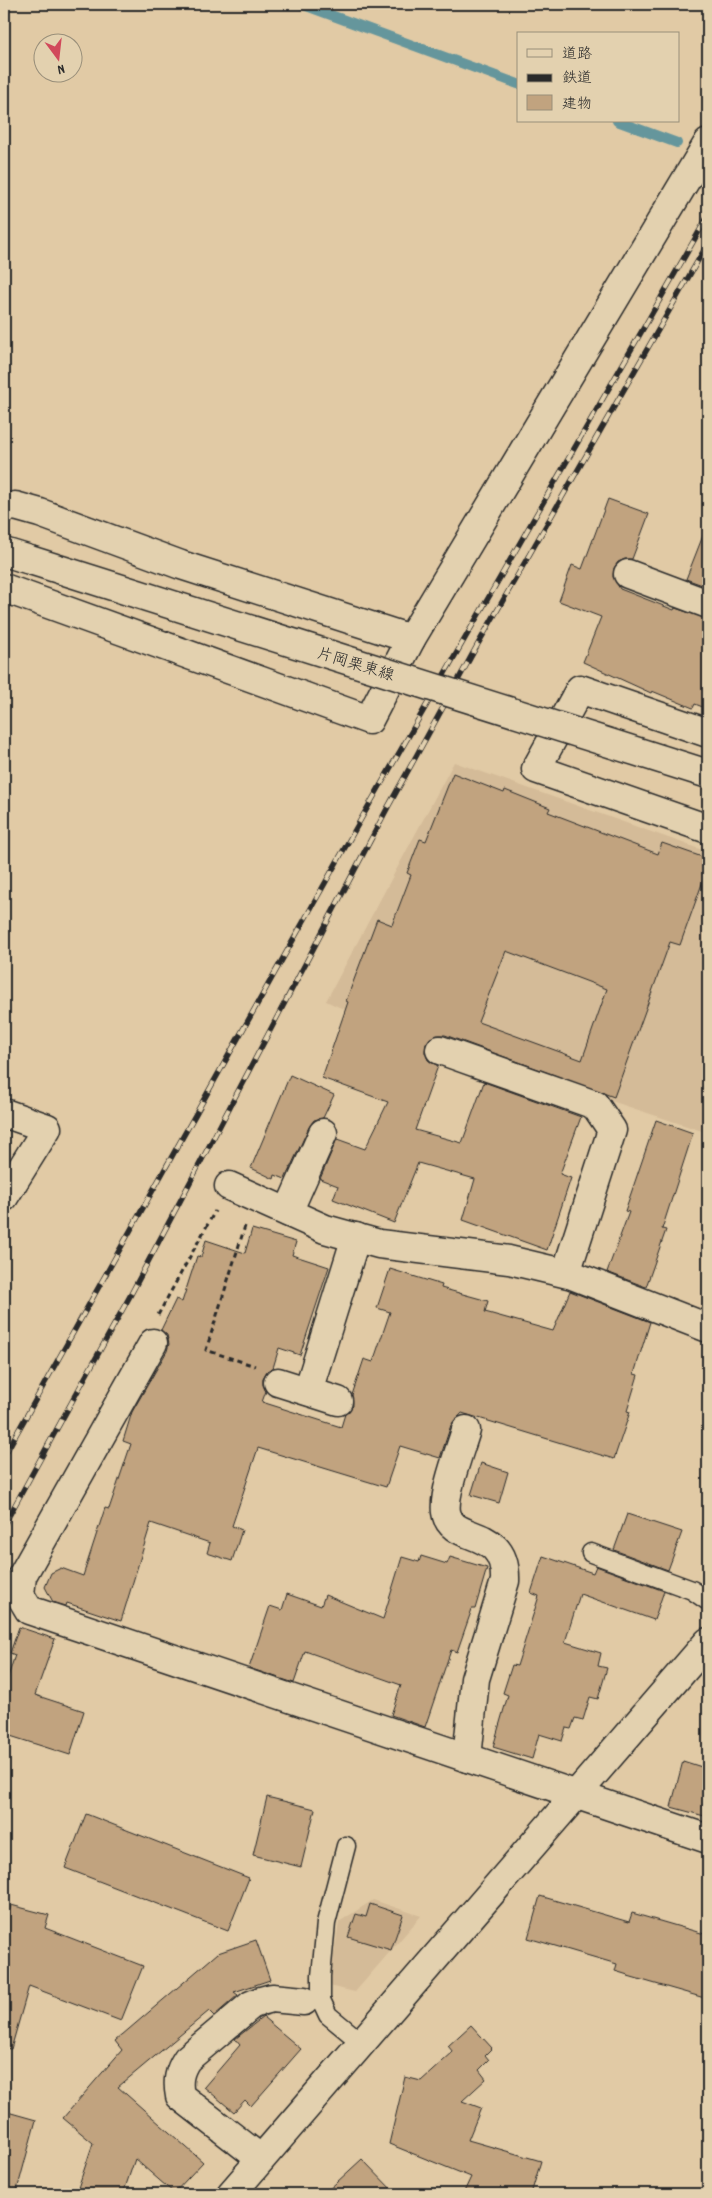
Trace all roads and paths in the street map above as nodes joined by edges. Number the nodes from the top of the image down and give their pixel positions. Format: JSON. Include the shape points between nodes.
{"nodes":[{"id":1,"x":708,"y":143,"type":"edge"},
{"id":2,"x":4,"y":508,"type":"edge"},
{"id":3,"x":4,"y":552,"type":"edge"},
{"id":4,"x":628,"y":574,"type":"dead end"},
{"id":5,"x":4,"y":588,"type":"edge"},
{"id":6,"x":708,"y":604,"type":"edge"},
{"id":7,"x":411,"y":639,"type":"junction"},
{"id":8,"x":708,"y":733,"type":"edge"},
{"id":9,"x":708,"y":774,"type":"edge"},
{"id":10,"x":708,"y":829,"type":"edge"},
{"id":11,"x":440,"y":1050,"type":"dead end"},
{"id":12,"x":4,"y":1113,"type":"edge"},
{"id":13,"x":323,"y":1133,"type":"dead end"},
{"id":14,"x":229,"y":1186,"type":"joint"},
{"id":15,"x":4,"y":1197,"type":"edge"},
{"id":16,"x":254,"y":1198,"type":"junction"},
{"id":17,"x":288,"y":1212,"type":"junction"},
{"id":18,"x":356,"y":1237,"type":"junction"},
{"id":19,"x":566,"y":1274,"type":"junction"},
{"id":20,"x":708,"y":1328,"type":"edge"},
{"id":21,"x":153,"y":1343,"type":"joint"},
{"id":22,"x":278,"y":1382,"type":"joint"},
{"id":23,"x":308,"y":1391,"type":"junction"},
{"id":24,"x":338,"y":1401,"type":"dead end"},
{"id":25,"x":466,"y":1430,"type":"dead end"},
{"id":26,"x":591,"y":1553,"type":"dead end"},
{"id":27,"x":708,"y":1601,"type":"edge"},
{"id":28,"x":708,"y":1642,"type":"edge"},
{"id":29,"x":467,"y":1758,"type":"junction"},
{"id":30,"x":577,"y":1794,"type":"junction"},
{"id":31,"x":708,"y":1839,"type":"edge"},
{"id":32,"x":346,"y":1846,"type":"dead end"},
{"id":33,"x":304,"y":2001,"type":"dead end"},
{"id":34,"x":362,"y":2043,"type":"junction"},
{"id":35,"x":261,"y":2159,"type":"junction"},
{"id":36,"x":231,"y":2194,"type":"edge"}],
"edges":[{"from":1,"to":7,"type":"street"},
{"from":2,"to":7,"type":"street","via":[[15,506],[40,513],[181,565]]},
{"from":3,"to":9,"type":"street","name":"片岡栗東線","bridge":true},
{"from":4,"to":6,"type":"street"},
{"from":5,"to":7,"type":"street","via":[[369,720]]},
{"from":8,"to":10,"type":"street","via":[[580,689],[536,769]]},
{"from":11,"to":19,"type":"street","via":[[595,1105],[612,1130]]},
{"from":12,"to":15,"type":"street","via":[[47,1128]]},
{"from":13,"to":17,"type":"street"},
{"from":14,"to":16,"type":"street"},
{"from":14,"to":21,"type":"path","via":[[146,1336]]},
{"from":16,"to":17,"type":"street"},
{"from":16,"to":22,"type":"path","via":[[206,1350],[274,1372]]},
{"from":17,"to":18,"type":"street","via":[[325,1229]]},
{"from":18,"to":19,"type":"street","via":[[398,1247],[509,1260]]},
{"from":18,"to":23,"type":"street"},
{"from":19,"to":20,"type":"street"},
{"from":21,"to":29,"type":"street","via":[[22,1576],[20,1595],[29,1610]]},
{"from":22,"to":23,"type":"street"},
{"from":23,"to":24,"type":"street"},
{"from":25,"to":29,"type":"street","via":[[445,1501],[446,1514],[452,1525],[493,1544],[502,1554],[506,1566],[506,1580],[475,1679]]},
{"from":26,"to":27,"type":"lane","via":[[692,1590]]},
{"from":28,"to":30,"type":"street"},
{"from":29,"to":30,"type":"street"},
{"from":30,"to":31,"type":"street"},
{"from":30,"to":34,"type":"street"},
{"from":32,"to":34,"type":"lane","via":[[326,1923],[321,2000],[328,2015]]},
{"from":33,"to":35,"type":"street","via":[[272,1998],[251,2005],[187,2058],[181,2068],[180,2096]]},
{"from":34,"to":35,"type":"street"},
{"from":35,"to":36,"type":"street"}]}
